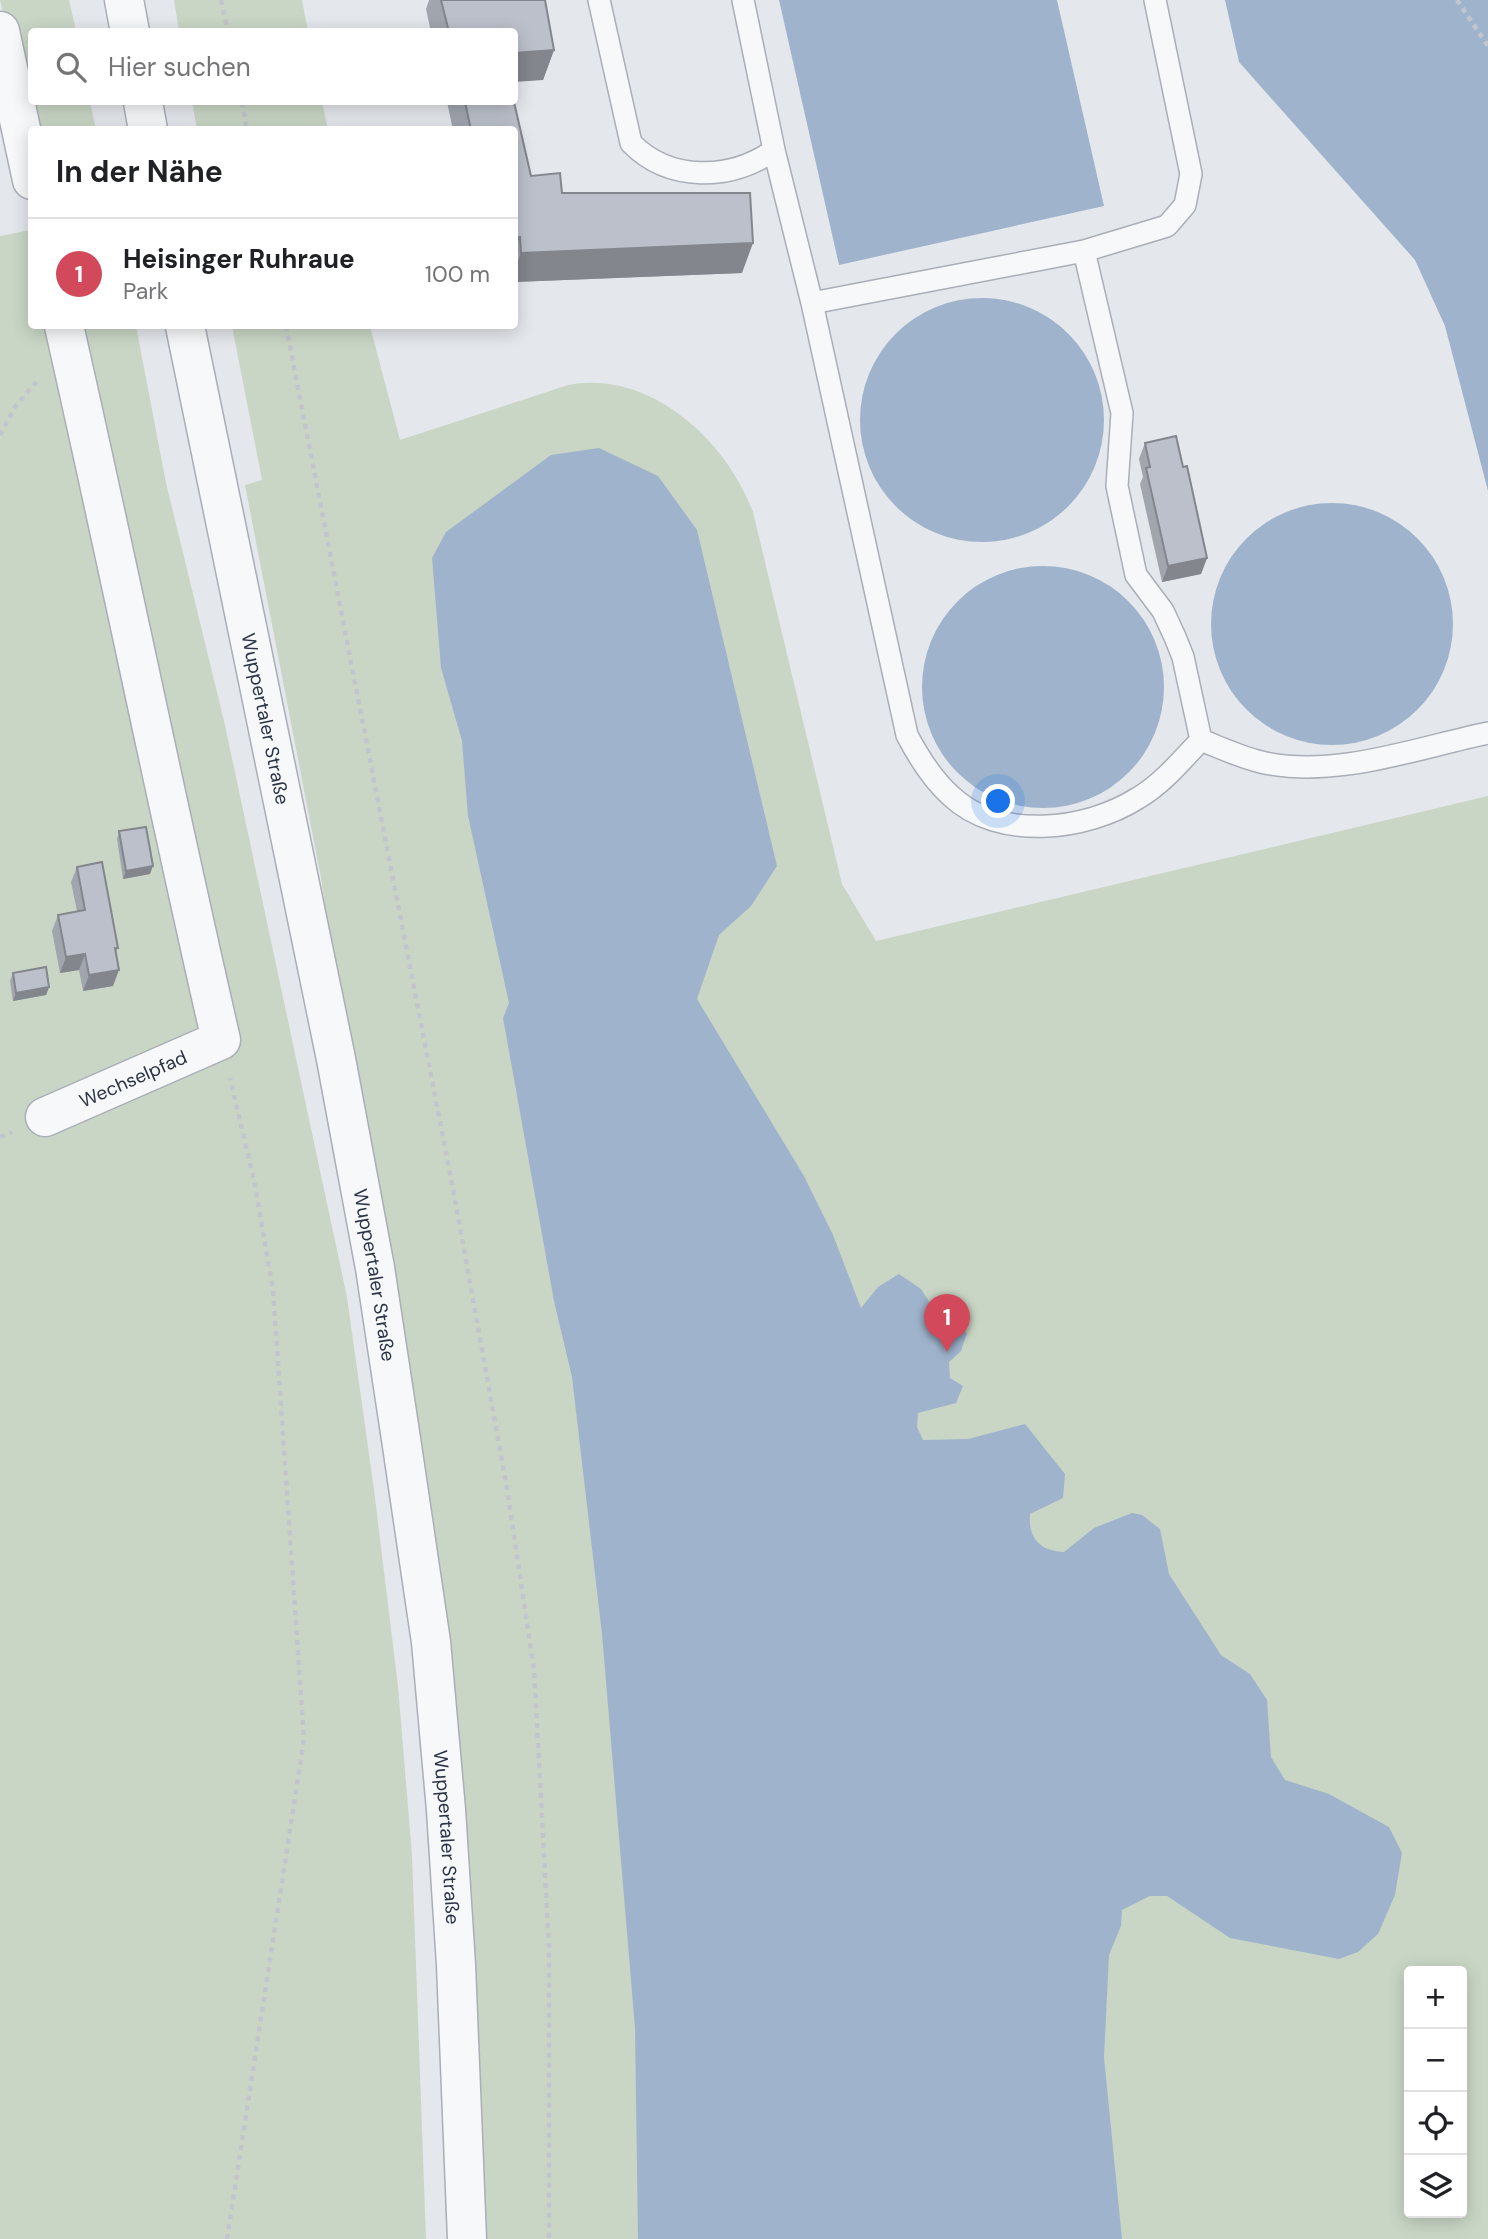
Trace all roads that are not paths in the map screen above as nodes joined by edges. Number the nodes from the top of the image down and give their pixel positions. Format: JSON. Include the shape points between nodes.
{"nodes":[{"id":1,"x":124,"y":0,"type":"edge"},
{"id":2,"x":599,"y":0,"type":"edge"},
{"id":3,"x":743,"y":0,"type":"edge"},
{"id":4,"x":1155,"y":0,"type":"edge"},
{"id":5,"x":129,"y":28,"type":"edge"},
{"id":6,"x":0,"y":31,"type":"edge"},
{"id":7,"x":144,"y":105,"type":"edge"},
{"id":8,"x":147,"y":126,"type":"edge"},
{"id":9,"x":774,"y":150,"type":"junction"},
{"id":10,"x":28,"y":161,"type":"edge"},
{"id":11,"x":1084,"y":251,"type":"junction"},
{"id":12,"x":812,"y":303,"type":"junction"},
{"id":13,"x":65,"y":329,"type":"edge"},
{"id":14,"x":186,"y":329,"type":"edge"},
{"id":15,"x":1488,"y":733,"type":"edge"},
{"id":16,"x":1201,"y":740,"type":"junction"},
{"id":17,"x":45,"y":1116,"type":"dead end"},
{"id":18,"x":467,"y":2239,"type":"edge"}],
"edges":[{"from":1,"to":5,"type":"street"},
{"from":2,"to":9,"type":"lane","via":[[631,143],[644,156],[684,170],[725,173],[745,168]]},
{"from":3,"to":9,"type":"lane"},
{"from":4,"to":11,"type":"lane","via":[[1188,149],[1189,196],[1174,219],[1157,232]]},
{"from":6,"to":10,"type":"street"},
{"from":7,"to":8,"type":"street"},
{"from":9,"to":12,"type":"lane"},
{"from":11,"to":12,"type":"lane"},
{"from":11,"to":16,"type":"lane","via":[[1122,413],[1117,486],[1136,575],[1175,636]]},
{"from":12,"to":16,"type":"lane","via":[[899,709],[907,736],[934,780],[971,810],[995,819],[1018,825],[1067,825],[1139,798]]},
{"from":13,"to":17,"type":"street","name":"Wechselpfad","via":[[143,682],[158,770],[221,1040]]},
{"from":14,"to":18,"type":"street","name":"Wuppertaler Straße","via":[[336,1059],[403,1453],[430,1642],[446,1810]]},
{"from":15,"to":16,"type":"lane","via":[[1336,766],[1310,767],[1263,762]]}]}
